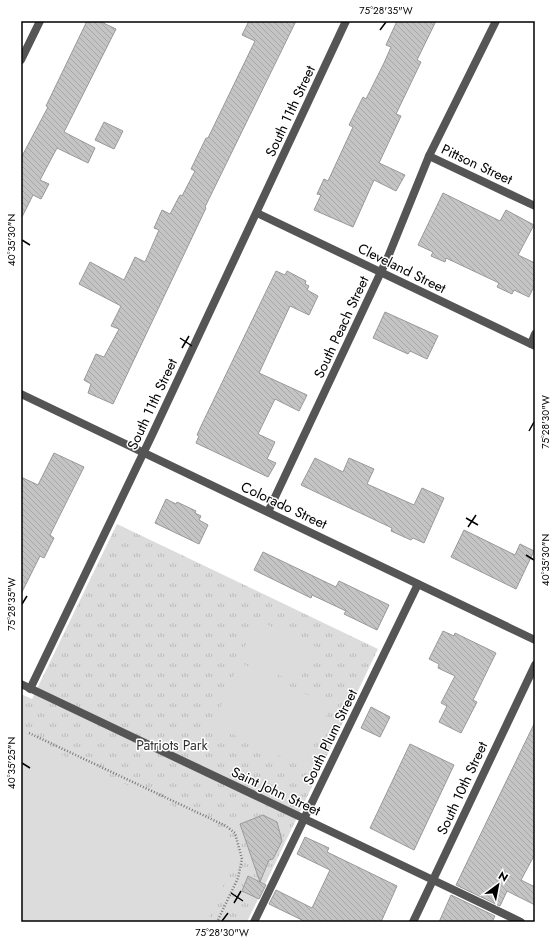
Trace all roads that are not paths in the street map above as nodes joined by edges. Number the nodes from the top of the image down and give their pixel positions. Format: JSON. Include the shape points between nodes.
{"nodes":[{"id":1,"x":40,"y":21,"type":"edge"},
{"id":2,"x":346,"y":21,"type":"edge"},
{"id":3,"x":496,"y":21,"type":"edge"},
{"id":4,"x":21,"y":60,"type":"edge"},
{"id":5,"x":430,"y":156,"type":"junction"},
{"id":6,"x":535,"y":206,"type":"edge"},
{"id":7,"x":257,"y":213,"type":"junction"},
{"id":8,"x":381,"y":272,"type":"junction"},
{"id":9,"x":535,"y":334,"type":"edge"},
{"id":10,"x":533,"y":345,"type":"edge"},
{"id":11,"x":21,"y":394,"type":"edge"},
{"id":12,"x":144,"y":453,"type":"junction"},
{"id":13,"x":268,"y":512,"type":"junction"},
{"id":14,"x":418,"y":584,"type":"junction"},
{"id":15,"x":535,"y":640,"type":"edge"},
{"id":16,"x":535,"y":665,"type":"edge"},
{"id":17,"x":21,"y":684,"type":"edge"},
{"id":18,"x":30,"y":689,"type":"junction"},
{"id":19,"x":305,"y":819,"type":"junction"},
{"id":20,"x":433,"y":880,"type":"junction"},
{"id":21,"x":254,"y":922,"type":"edge"},
{"id":22,"x":413,"y":922,"type":"edge"},
{"id":23,"x":521,"y":922,"type":"edge"}],
"edges":[{"from":1,"to":4,"type":"street"},
{"from":2,"to":7,"type":"street","name":"South 11th Street"},
{"from":3,"to":5,"type":"street","name":"South Peach Street"},
{"from":5,"to":6,"type":"street","name":"Pittson Street"},
{"from":5,"to":8,"type":"street","name":"South Peach Street"},
{"from":7,"to":8,"type":"street","name":"Cleveland Street"},
{"from":7,"to":12,"type":"street","name":"South 11th Street"},
{"from":8,"to":10,"type":"street","name":"Cleveland Street"},
{"from":8,"to":13,"type":"street","name":"South Peach Street"},
{"from":9,"to":10,"type":"street"},
{"from":11,"to":12,"type":"street","name":"Colorado Street"},
{"from":12,"to":13,"type":"street","name":"Colorado Street"},
{"from":12,"to":18,"type":"street","name":"South 11th Street"},
{"from":13,"to":14,"type":"street","name":"Colorado Street"},
{"from":14,"to":15,"type":"street","name":"Colorado Street"},
{"from":14,"to":19,"type":"street","name":"South Plum Street"},
{"from":16,"to":20,"type":"street","name":"South 10th Street"},
{"from":17,"to":18,"type":"street","name":"Saint John Street"},
{"from":18,"to":19,"type":"street","name":"Saint John Street"},
{"from":19,"to":20,"type":"street","name":"Saint John Street"},
{"from":19,"to":21,"type":"street","name":"South Plum Street"},
{"from":20,"to":22,"type":"street","name":"South 10th Street"},
{"from":20,"to":23,"type":"street","name":"Saint John Street"}]}
